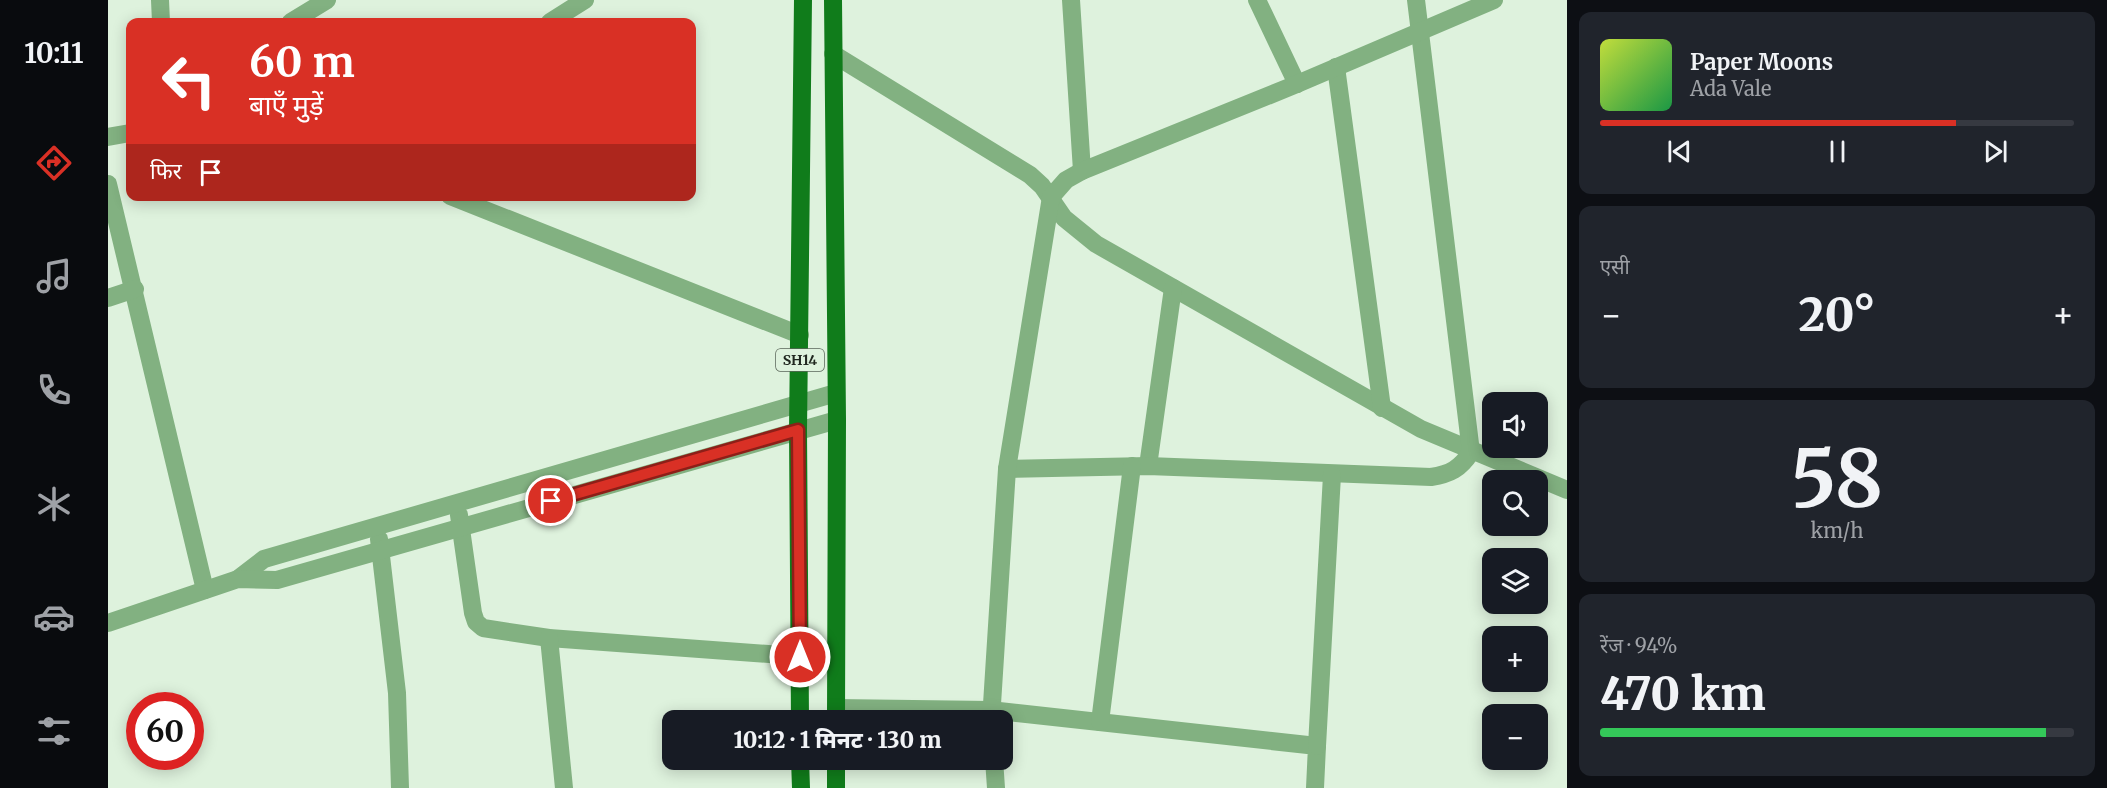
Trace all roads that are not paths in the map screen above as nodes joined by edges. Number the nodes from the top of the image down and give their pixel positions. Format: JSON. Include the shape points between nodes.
{"nodes":[{"id":1,"x":160,"y":0,"type":"edge"},
{"id":2,"x":327,"y":0,"type":"edge"},
{"id":3,"x":585,"y":0,"type":"edge"},
{"id":4,"x":803,"y":0,"type":"edge"},
{"id":5,"x":833,"y":0,"type":"edge"},
{"id":6,"x":1071,"y":0,"type":"edge"},
{"id":7,"x":1257,"y":0,"type":"edge"},
{"id":8,"x":1416,"y":0,"type":"edge"},
{"id":9,"x":1494,"y":0,"type":"edge"},
{"id":10,"x":161,"y":18,"type":"edge"},
{"id":11,"x":298,"y":18,"type":"edge"},
{"id":12,"x":556,"y":18,"type":"edge"},
{"id":13,"x":1419,"y":33,"type":"junction"},
{"id":14,"x":833,"y":54,"type":"junction"},
{"id":15,"x":1336,"y":67,"type":"junction"},
{"id":16,"x":1297,"y":84,"type":"junction"},
{"id":17,"x":126,"y":134,"type":"edge"},
{"id":18,"x":108,"y":137,"type":"edge"},
{"id":19,"x":1082,"y":171,"type":"junction"},
{"id":20,"x":108,"y":184,"type":"edge"},
{"id":21,"x":1051,"y":197,"type":"junction"},
{"id":22,"x":463,"y":201,"type":"edge"},
{"id":23,"x":1173,"y":288,"type":"junction"},
{"id":24,"x":135,"y":289,"type":"junction"},
{"id":25,"x":108,"y":298,"type":"edge"},
{"id":26,"x":800,"y":335,"type":"junction"},
{"id":27,"x":836,"y":393,"type":"junction"},
{"id":28,"x":799,"y":403,"type":"junction"},
{"id":29,"x":1382,"y":408,"type":"junction"},
{"id":30,"x":837,"y":420,"type":"junction"},
{"id":31,"x":798,"y":430,"type":"junction"},
{"id":32,"x":1471,"y":452,"type":"junction"},
{"id":33,"x":1140,"y":466,"type":"junction"},
{"id":34,"x":1007,"y":469,"type":"junction"},
{"id":35,"x":1332,"y":475,"type":"junction"},
{"id":36,"x":1567,"y":490,"type":"edge"},
{"id":37,"x":457,"y":502,"type":"junction"},
{"id":38,"x":378,"y":525,"type":"junction"},
{"id":39,"x":461,"y":526,"type":"junction"},
{"id":40,"x":381,"y":549,"type":"junction"},
{"id":41,"x":238,"y":579,"type":"junction"},
{"id":42,"x":205,"y":590,"type":"junction"},
{"id":43,"x":108,"y":623,"type":"edge"},
{"id":44,"x":549,"y":638,"type":"junction"},
{"id":45,"x":800,"y":657,"type":"junction"},
{"id":46,"x":836,"y":659,"type":"junction"},
{"id":47,"x":800,"y":710,"type":"edge"},
{"id":48,"x":836,"y":710,"type":"edge"},
{"id":49,"x":991,"y":710,"type":"edge"},
{"id":50,"x":1013,"y":716,"type":"edge"},
{"id":51,"x":1100,"y":722,"type":"junction"},
{"id":52,"x":1317,"y":746,"type":"junction"},
{"id":53,"x":800,"y":770,"type":"edge"},
{"id":54,"x":836,"y":770,"type":"edge"},
{"id":55,"x":995,"y":770,"type":"edge"},
{"id":56,"x":400,"y":788,"type":"edge"},
{"id":57,"x":564,"y":788,"type":"edge"},
{"id":58,"x":801,"y":788,"type":"edge"},
{"id":59,"x":836,"y":788,"type":"edge"},
{"id":60,"x":996,"y":788,"type":"edge"},
{"id":61,"x":1315,"y":788,"type":"edge"}],
"edges":[{"from":1,"to":10,"type":"street"},
{"from":2,"to":11,"type":"street"},
{"from":3,"to":12,"type":"street"},
{"from":4,"to":26,"type":"main road","number":"SH14"},
{"from":5,"to":14,"type":"main road","number":"SH14"},
{"from":6,"to":19,"type":"street"},
{"from":7,"to":16,"type":"street"},
{"from":8,"to":13,"type":"street"},
{"from":9,"to":13,"type":"street"},
{"from":13,"to":15,"type":"street"},
{"from":13,"to":32,"type":"street"},
{"from":14,"to":21,"type":"street","via":[[1030,175]]},
{"from":14,"to":27,"type":"main road","number":"SH14"},
{"from":15,"to":16,"type":"street"},
{"from":15,"to":29,"type":"street"},
{"from":16,"to":19,"type":"street"},
{"from":17,"to":18,"type":"street"},
{"from":19,"to":21,"type":"street","via":[[1066,180]]},
{"from":20,"to":24,"type":"street"},
{"from":21,"to":23,"type":"street","via":[[1064,218],[1096,244]]},
{"from":21,"to":34,"type":"street"},
{"from":22,"to":26,"type":"street"},
{"from":23,"to":29,"type":"street"},
{"from":23,"to":33,"type":"street"},
{"from":24,"to":25,"type":"street"},
{"from":24,"to":42,"type":"street"},
{"from":26,"to":28,"type":"main road","number":"SH14"},
{"from":27,"to":28,"type":"street"},
{"from":27,"to":30,"type":"main road","number":"SH14"},
{"from":28,"to":31,"type":"main road","number":"SH14"},
{"from":28,"to":37,"type":"street"},
{"from":29,"to":32,"type":"street"},
{"from":30,"to":31,"type":"street"},
{"from":30,"to":46,"type":"main road","number":"SH14"},
{"from":31,"to":39,"type":"street"},
{"from":31,"to":45,"type":"main road","number":"SH14"},
{"from":32,"to":35,"type":"street","via":[[1458,469],[1447,475]]},
{"from":32,"to":36,"type":"street"},
{"from":33,"to":34,"type":"street"},
{"from":33,"to":35,"type":"street"},
{"from":33,"to":51,"type":"street"},
{"from":34,"to":49,"type":"street"},
{"from":35,"to":52,"type":"street"},
{"from":37,"to":38,"type":"street"},
{"from":37,"to":39,"type":"street"},
{"from":38,"to":40,"type":"street"},
{"from":38,"to":41,"type":"street","via":[[264,559]]},
{"from":39,"to":40,"type":"street"},
{"from":39,"to":44,"type":"street","via":[[476,622],[491,631]]},
{"from":40,"to":41,"type":"street","via":[[277,580]]},
{"from":40,"to":56,"type":"street","via":[[397,693]]},
{"from":41,"to":42,"type":"street"},
{"from":42,"to":43,"type":"street"},
{"from":44,"to":45,"type":"street"},
{"from":44,"to":57,"type":"street"},
{"from":45,"to":46,"type":"street"},
{"from":45,"to":47,"type":"main road","number":"SH14"},
{"from":46,"to":48,"type":"main road","number":"SH14"},
{"from":50,"to":51,"type":"street"},
{"from":51,"to":52,"type":"street"},
{"from":52,"to":61,"type":"street"},
{"from":53,"to":58,"type":"main road"},
{"from":54,"to":59,"type":"main road"},
{"from":55,"to":60,"type":"street"}]}
